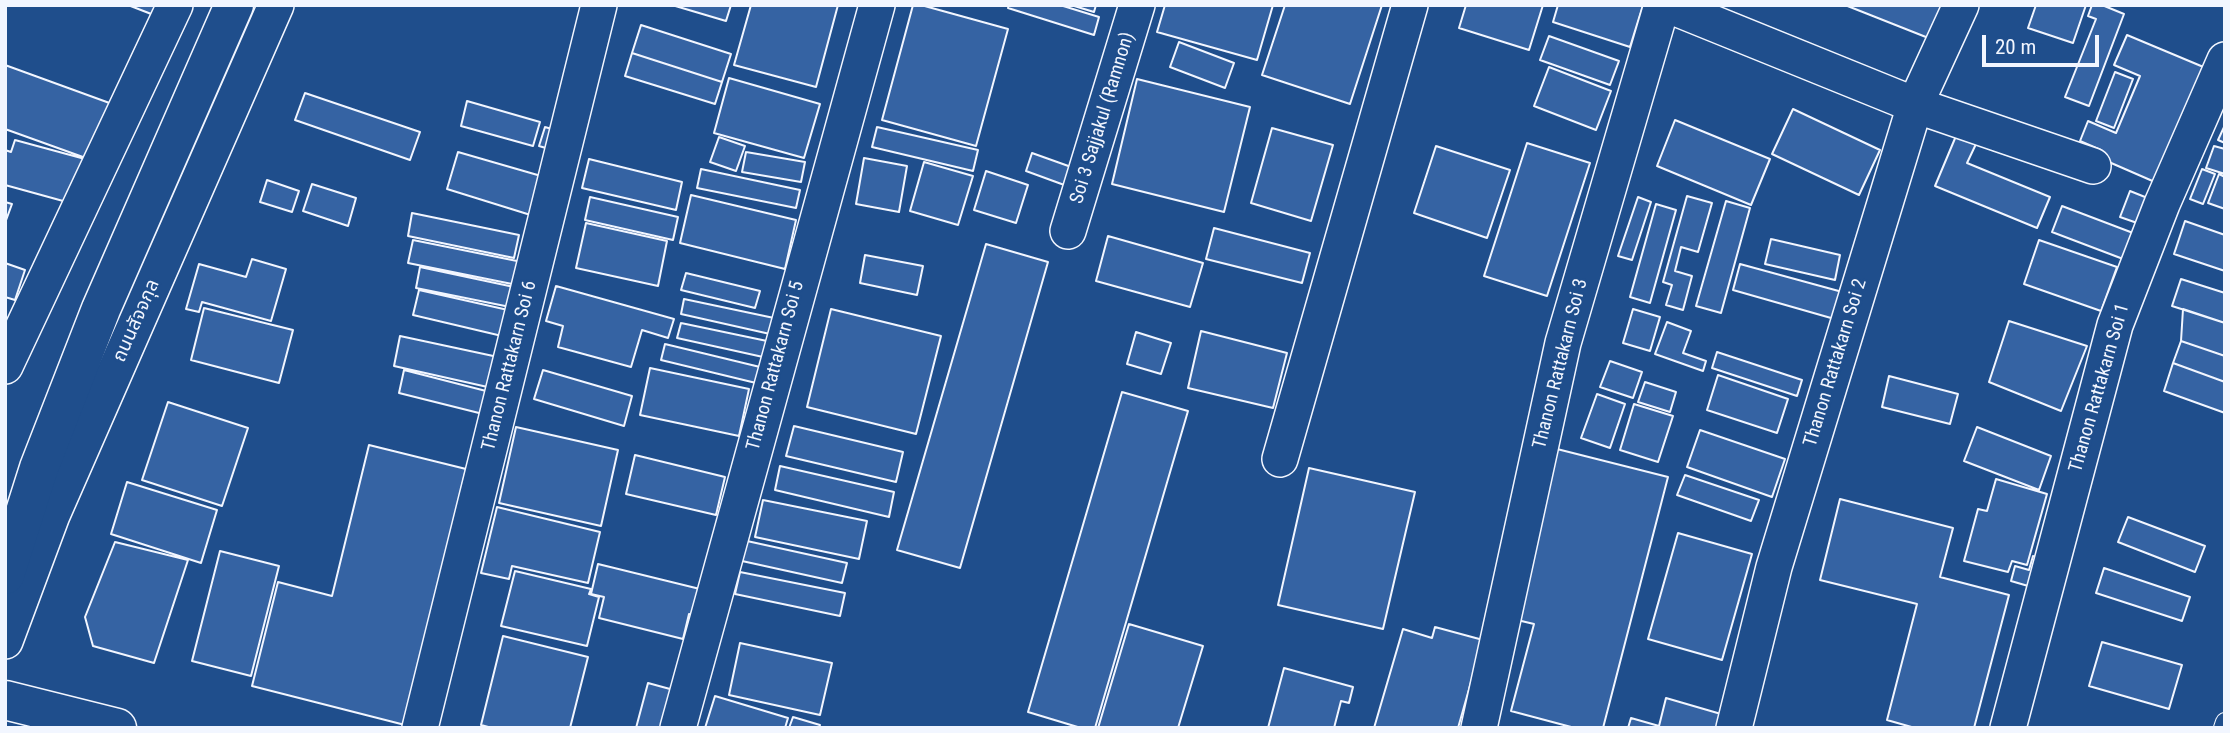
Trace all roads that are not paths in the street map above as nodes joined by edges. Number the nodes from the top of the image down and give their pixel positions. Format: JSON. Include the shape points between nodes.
{"nodes":[{"id":1,"x":175,"y":5,"type":"edge"},
{"id":2,"x":234,"y":5,"type":"edge"},
{"id":3,"x":276,"y":5,"type":"edge"},
{"id":4,"x":599,"y":5,"type":"edge"},
{"id":5,"x":877,"y":5,"type":"edge"},
{"id":6,"x":1137,"y":5,"type":"edge"},
{"id":7,"x":1410,"y":5,"type":"edge"},
{"id":8,"x":1662,"y":5,"type":"edge"},
{"id":9,"x":1668,"y":5,"type":"edge"},
{"id":10,"x":1961,"y":5,"type":"edge"},
{"id":11,"x":2225,"y":60,"type":"edge"},
{"id":12,"x":1915,"y":105,"type":"junction"},
{"id":13,"x":2093,"y":166,"type":"dead end"},
{"id":14,"x":1068,"y":231,"type":"dead end"},
{"id":15,"x":5,"y":366,"type":"edge"},
{"id":16,"x":1280,"y":459,"type":"dead end"},
{"id":17,"x":5,"y":575,"type":"edge"},
{"id":18,"x":5,"y":641,"type":"edge"},
{"id":19,"x":5,"y":700,"type":"edge"},
{"id":20,"x":2225,"y":722,"type":"edge"},
{"id":21,"x":117,"y":728,"type":"edge"},
{"id":22,"x":420,"y":728,"type":"edge"},
{"id":23,"x":678,"y":728,"type":"edge"},
{"id":24,"x":1479,"y":728,"type":"edge"},
{"id":25,"x":1734,"y":728,"type":"edge"},
{"id":26,"x":2008,"y":728,"type":"edge"},
{"id":27,"x":2222,"y":728,"type":"edge"}],
"edges":[{"from":1,"to":15,"type":"street"},
{"from":2,"to":17,"type":"street","name":"ถนนสัจจกุล","via":[[101,309],[39,468]]},
{"from":3,"to":18,"type":"street","name":"ถนนสัจจกุล","via":[[52,515]]},
{"from":4,"to":22,"type":"street","name":"Thanon Rattakarn Soi 6"},
{"from":5,"to":23,"type":"street","name":"Thanon Rattakarn Soi 5"},
{"from":6,"to":14,"type":"street","name":"Soi 3 Sajjakul (Ramnon)"},
{"from":7,"to":16,"type":"street"},
{"from":8,"to":24,"type":"street","name":"Thanon Rattakarn Soi 3","via":[[1563,343]]},
{"from":9,"to":12,"type":"street"},
{"from":10,"to":12,"type":"street","name":"Thanon Rattakarn Soi 2"},
{"from":11,"to":26,"type":"street","name":"Thanon Rattakarn Soi 1","via":[[2115,325]]},
{"from":12,"to":13,"type":"street"},
{"from":12,"to":25,"type":"street","name":"Thanon Rattakarn Soi 2","via":[[1774,567]]},
{"from":19,"to":21,"type":"street"},
{"from":20,"to":27,"type":"lane"}]}
